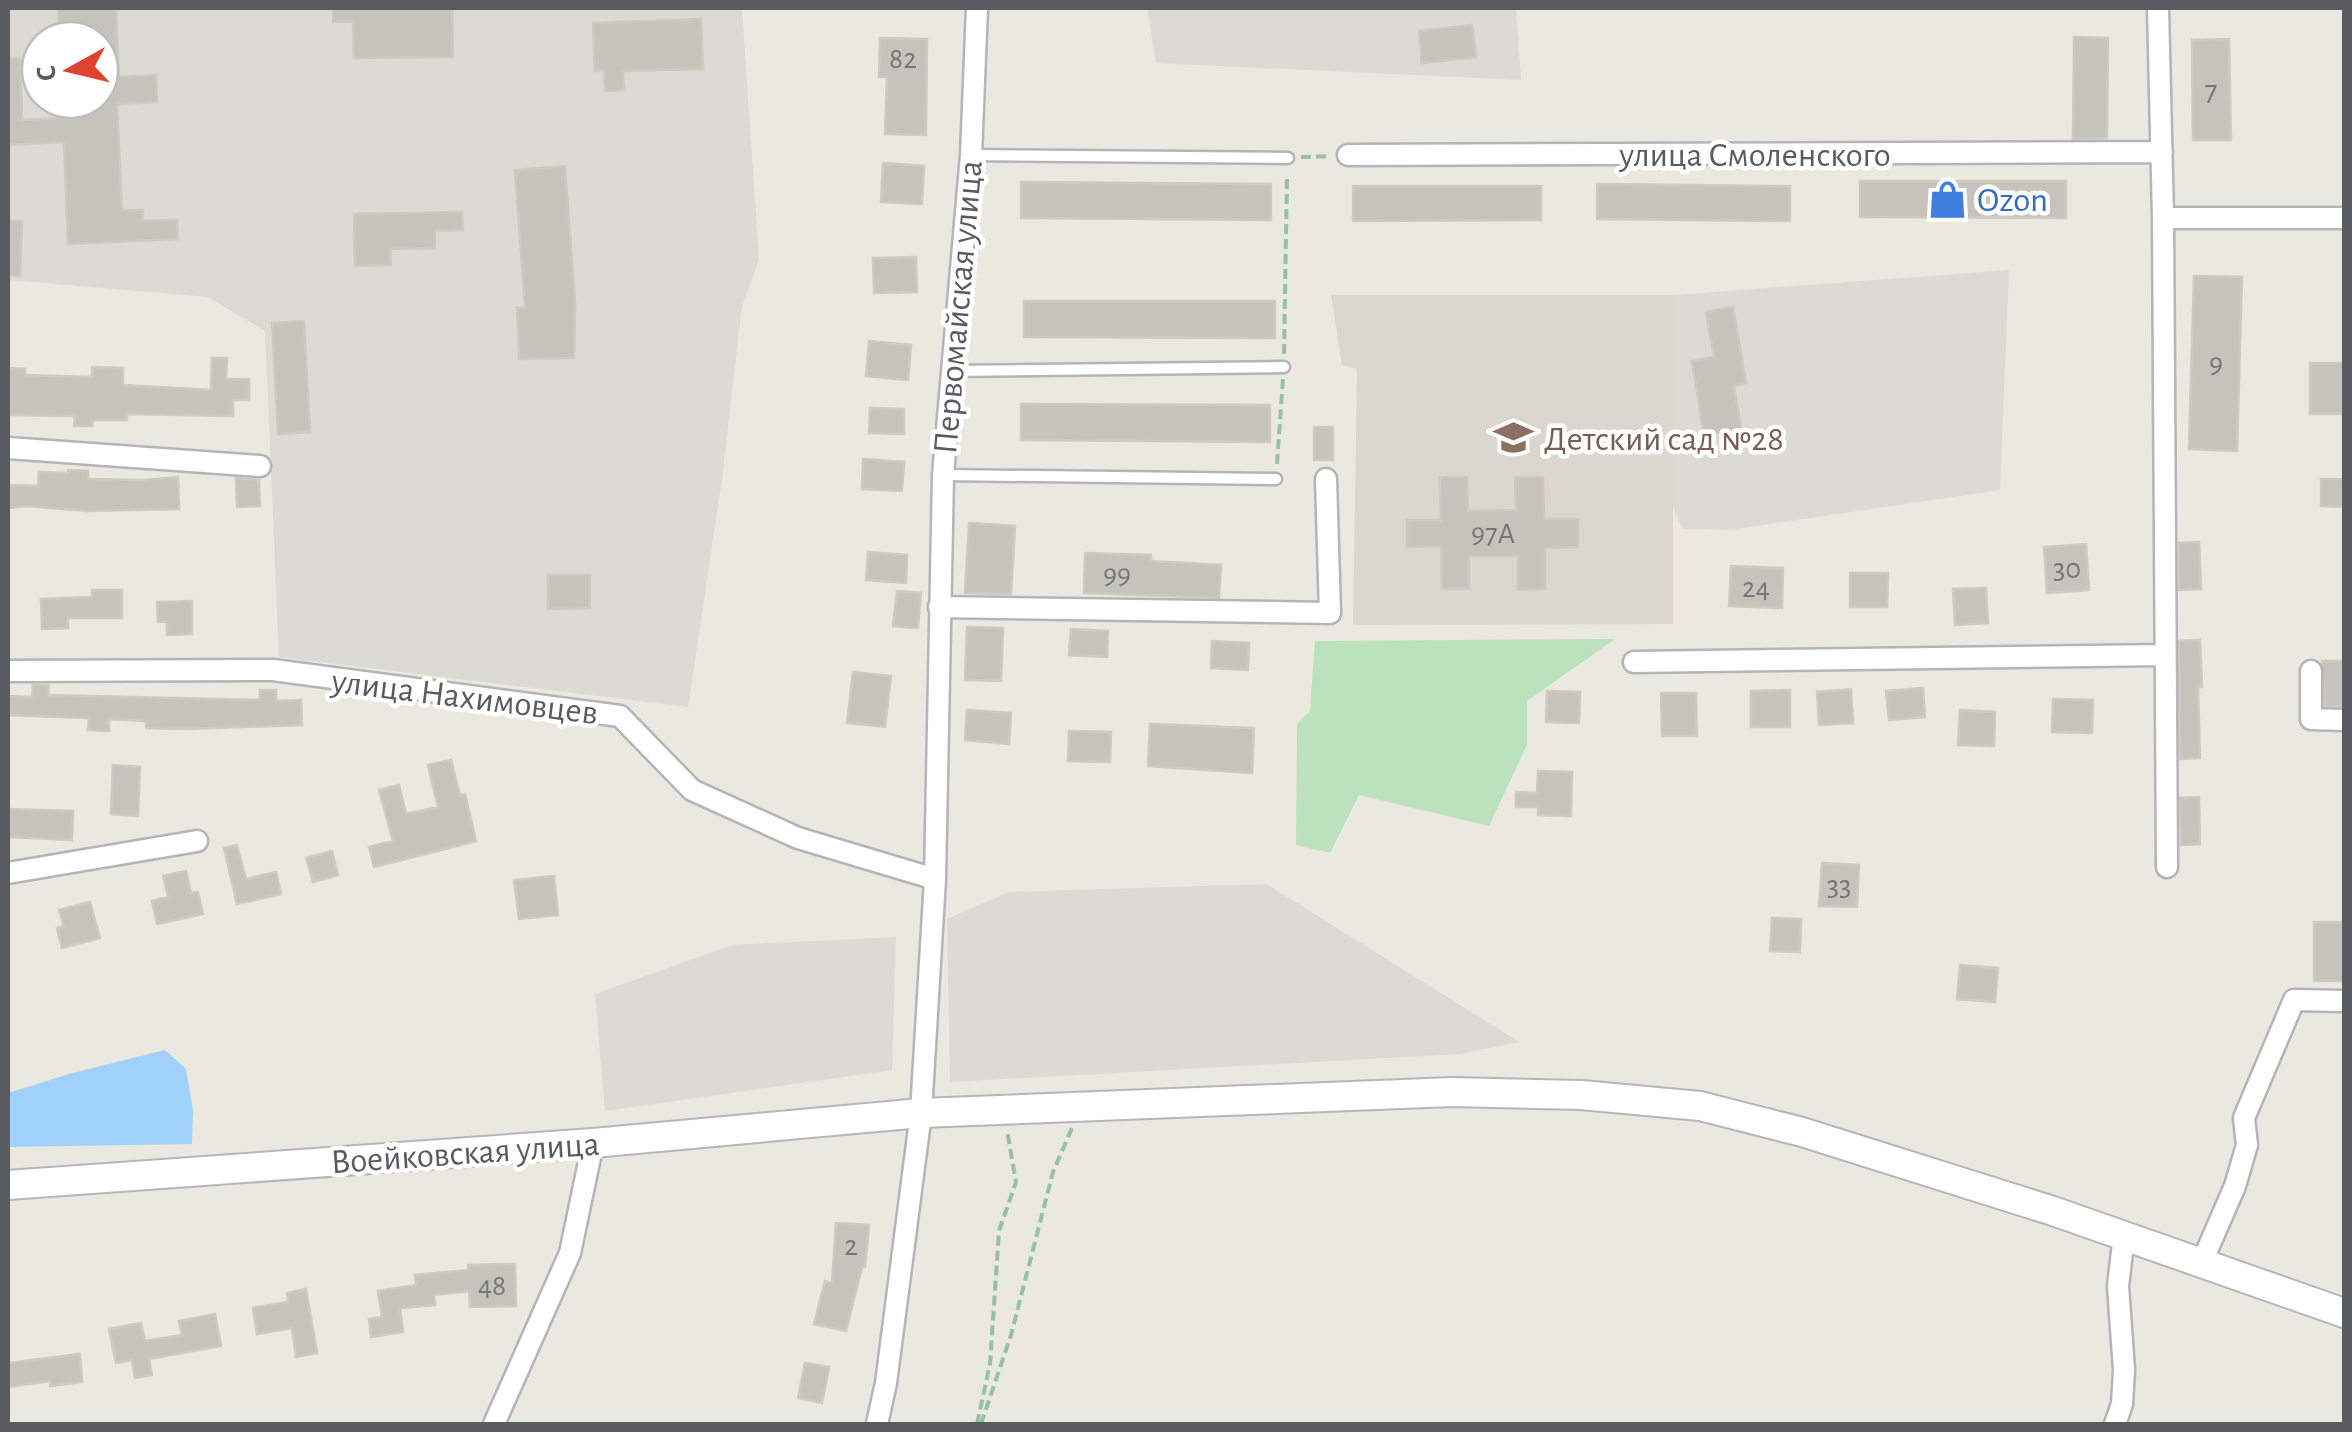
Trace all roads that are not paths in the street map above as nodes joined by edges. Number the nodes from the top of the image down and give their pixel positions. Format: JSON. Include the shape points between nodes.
{"nodes":[{"id":1,"x":977,"y":8,"type":"edge"},
{"id":2,"x":2158,"y":8,"type":"edge"},
{"id":3,"x":2162,"y":152,"type":"junction"},
{"id":4,"x":971,"y":155,"type":"junction"},
{"id":5,"x":1348,"y":155,"type":"road end"},
{"id":6,"x":1288,"y":158,"type":"road end"},
{"id":7,"x":2164,"y":218,"type":"junction"},
{"id":8,"x":2344,"y":218,"type":"edge"},
{"id":9,"x":1284,"y":366,"type":"road end"},
{"id":10,"x":950,"y":371,"type":"junction"},
{"id":11,"x":8,"y":448,"type":"edge"},
{"id":12,"x":260,"y":466,"type":"dead end"},
{"id":13,"x":942,"y":475,"type":"junction"},
{"id":14,"x":1276,"y":479,"type":"road end"},
{"id":15,"x":1326,"y":479,"type":"dead end"},
{"id":16,"x":939,"y":606,"type":"junction"},
{"id":17,"x":2164,"y":655,"type":"junction"},
{"id":18,"x":1634,"y":662,"type":"dead end"},
{"id":19,"x":8,"y":671,"type":"edge"},
{"id":20,"x":2311,"y":672,"type":"dead end"},
{"id":21,"x":2344,"y":720,"type":"edge"},
{"id":22,"x":197,"y":842,"type":"dead end"},
{"id":23,"x":2167,"y":868,"type":"dead end"},
{"id":24,"x":8,"y":873,"type":"edge"},
{"id":25,"x":935,"y":880,"type":"junction"},
{"id":26,"x":2344,"y":1001,"type":"edge"},
{"id":27,"x":922,"y":1114,"type":"junction"},
{"id":28,"x":594,"y":1143,"type":"junction"},
{"id":29,"x":8,"y":1185,"type":"edge"},
{"id":30,"x":2124,"y":1235,"type":"junction"},
{"id":31,"x":2202,"y":1262,"type":"junction"},
{"id":32,"x":2344,"y":1313,"type":"edge"},
{"id":33,"x":494,"y":1424,"type":"edge"},
{"id":34,"x":877,"y":1424,"type":"edge"},
{"id":35,"x":2115,"y":1424,"type":"edge"}],
"edges":[{"from":1,"to":4,"type":"street","name":"Первомайская улица"},
{"from":2,"to":3,"type":"street"},
{"from":3,"to":5,"type":"street","name":"улица Смоленского"},
{"from":3,"to":7,"type":"street"},
{"from":4,"to":6,"type":"lane"},
{"from":4,"to":10,"type":"street","name":"Первомайская улица"},
{"from":7,"to":8,"type":"street"},
{"from":7,"to":17,"type":"street"},
{"from":9,"to":10,"type":"lane"},
{"from":10,"to":13,"type":"street","name":"Первомайская улица"},
{"from":11,"to":12,"type":"street"},
{"from":13,"to":14,"type":"lane"},
{"from":13,"to":16,"type":"street","name":"Первомайская улица"},
{"from":15,"to":16,"type":"street","via":[[1330,613]]},
{"from":16,"to":25,"type":"street","name":"Первомайская улица"},
{"from":17,"to":18,"type":"street"},
{"from":17,"to":23,"type":"street"},
{"from":19,"to":25,"type":"street","name":"улица Нахимовцев","via":[[272,670],[620,716],[692,790],[798,838]]},
{"from":20,"to":21,"type":"street","via":[[2311,720]]},
{"from":22,"to":24,"type":"street"},
{"from":25,"to":27,"type":"street","name":"Первомайская улица"},
{"from":26,"to":31,"type":"street","via":[[2294,1000],[2244,1118],[2247,1145]]},
{"from":27,"to":28,"type":"main road","name":"Воейковская улица"},
{"from":27,"to":30,"type":"main road","name":"Воейковская улица","via":[[1452,1092],[1700,1106]]},
{"from":27,"to":34,"type":"street","name":"Первомайская улица"},
{"from":28,"to":29,"type":"main road","name":"Воейковская улица"},
{"from":28,"to":33,"type":"street","via":[[570,1253]]},
{"from":30,"to":31,"type":"main road","name":"Воейковская улица"},
{"from":30,"to":35,"type":"street","via":[[2118,1286],[2124,1370]]},
{"from":31,"to":32,"type":"main road","name":"Воейковская улица"}]}
